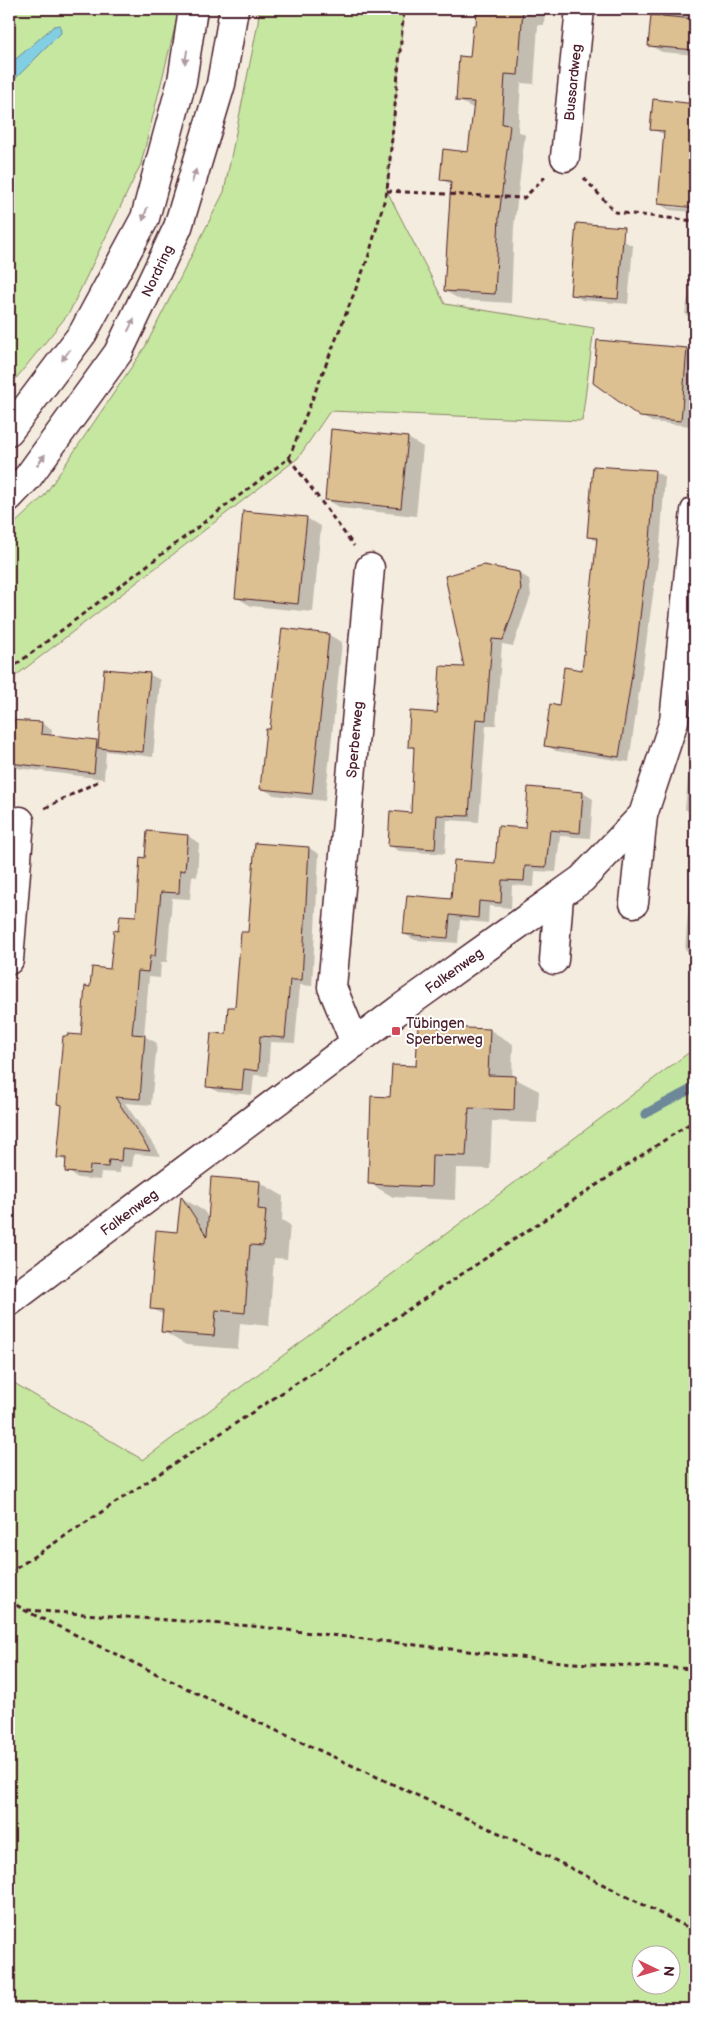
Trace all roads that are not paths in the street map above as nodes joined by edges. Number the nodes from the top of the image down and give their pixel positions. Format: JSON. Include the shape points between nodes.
{"nodes":[{"id":1,"x":193,"y":9,"type":"edge"},
{"id":2,"x":234,"y":9,"type":"edge"},
{"id":3,"x":580,"y":9,"type":"edge"},
{"id":4,"x":565,"y":157,"type":"road end"},
{"id":5,"x":9,"y":431,"type":"edge"},
{"id":6,"x":9,"y":497,"type":"edge"},
{"id":7,"x":695,"y":510,"type":"edge"},
{"id":8,"x":370,"y":568,"type":"road end"},
{"id":9,"x":643,"y":815,"type":"junction"},
{"id":10,"x":20,"y":821,"type":"road end"},
{"id":11,"x":559,"y":896,"type":"junction"},
{"id":12,"x":634,"y":904,"type":"dead end"},
{"id":13,"x":9,"y":960,"type":"edge"},
{"id":14,"x":554,"y":960,"type":"dead end"},
{"id":15,"x":355,"y":1043,"type":"junction"},
{"id":16,"x":9,"y":1301,"type":"edge"}],
"edges":[{"from":1,"to":5,"type":"street","one_way":true,"via":[[182,81],[145,218],[82,333]]},
{"from":6,"to":2,"type":"street","name":"Nordring","one_way":true,"via":[[28,477],[118,353],[178,228],[221,84]]},
{"from":3,"to":4,"type":"street","name":"Bussardweg"},
{"from":7,"to":9,"type":"street","name":"Falkenweg","via":[[674,721]]},
{"from":8,"to":15,"type":"street","name":"Sperberweg","via":[[332,987]]},
{"from":9,"to":11,"type":"street","name":"Falkenweg","via":[[582,879]]},
{"from":9,"to":12,"type":"street"},
{"from":10,"to":13,"type":"street"},
{"from":11,"to":14,"type":"street"},
{"from":11,"to":15,"type":"street","name":"Falkenweg"},
{"from":15,"to":16,"type":"street","name":"Falkenweg"}]}
